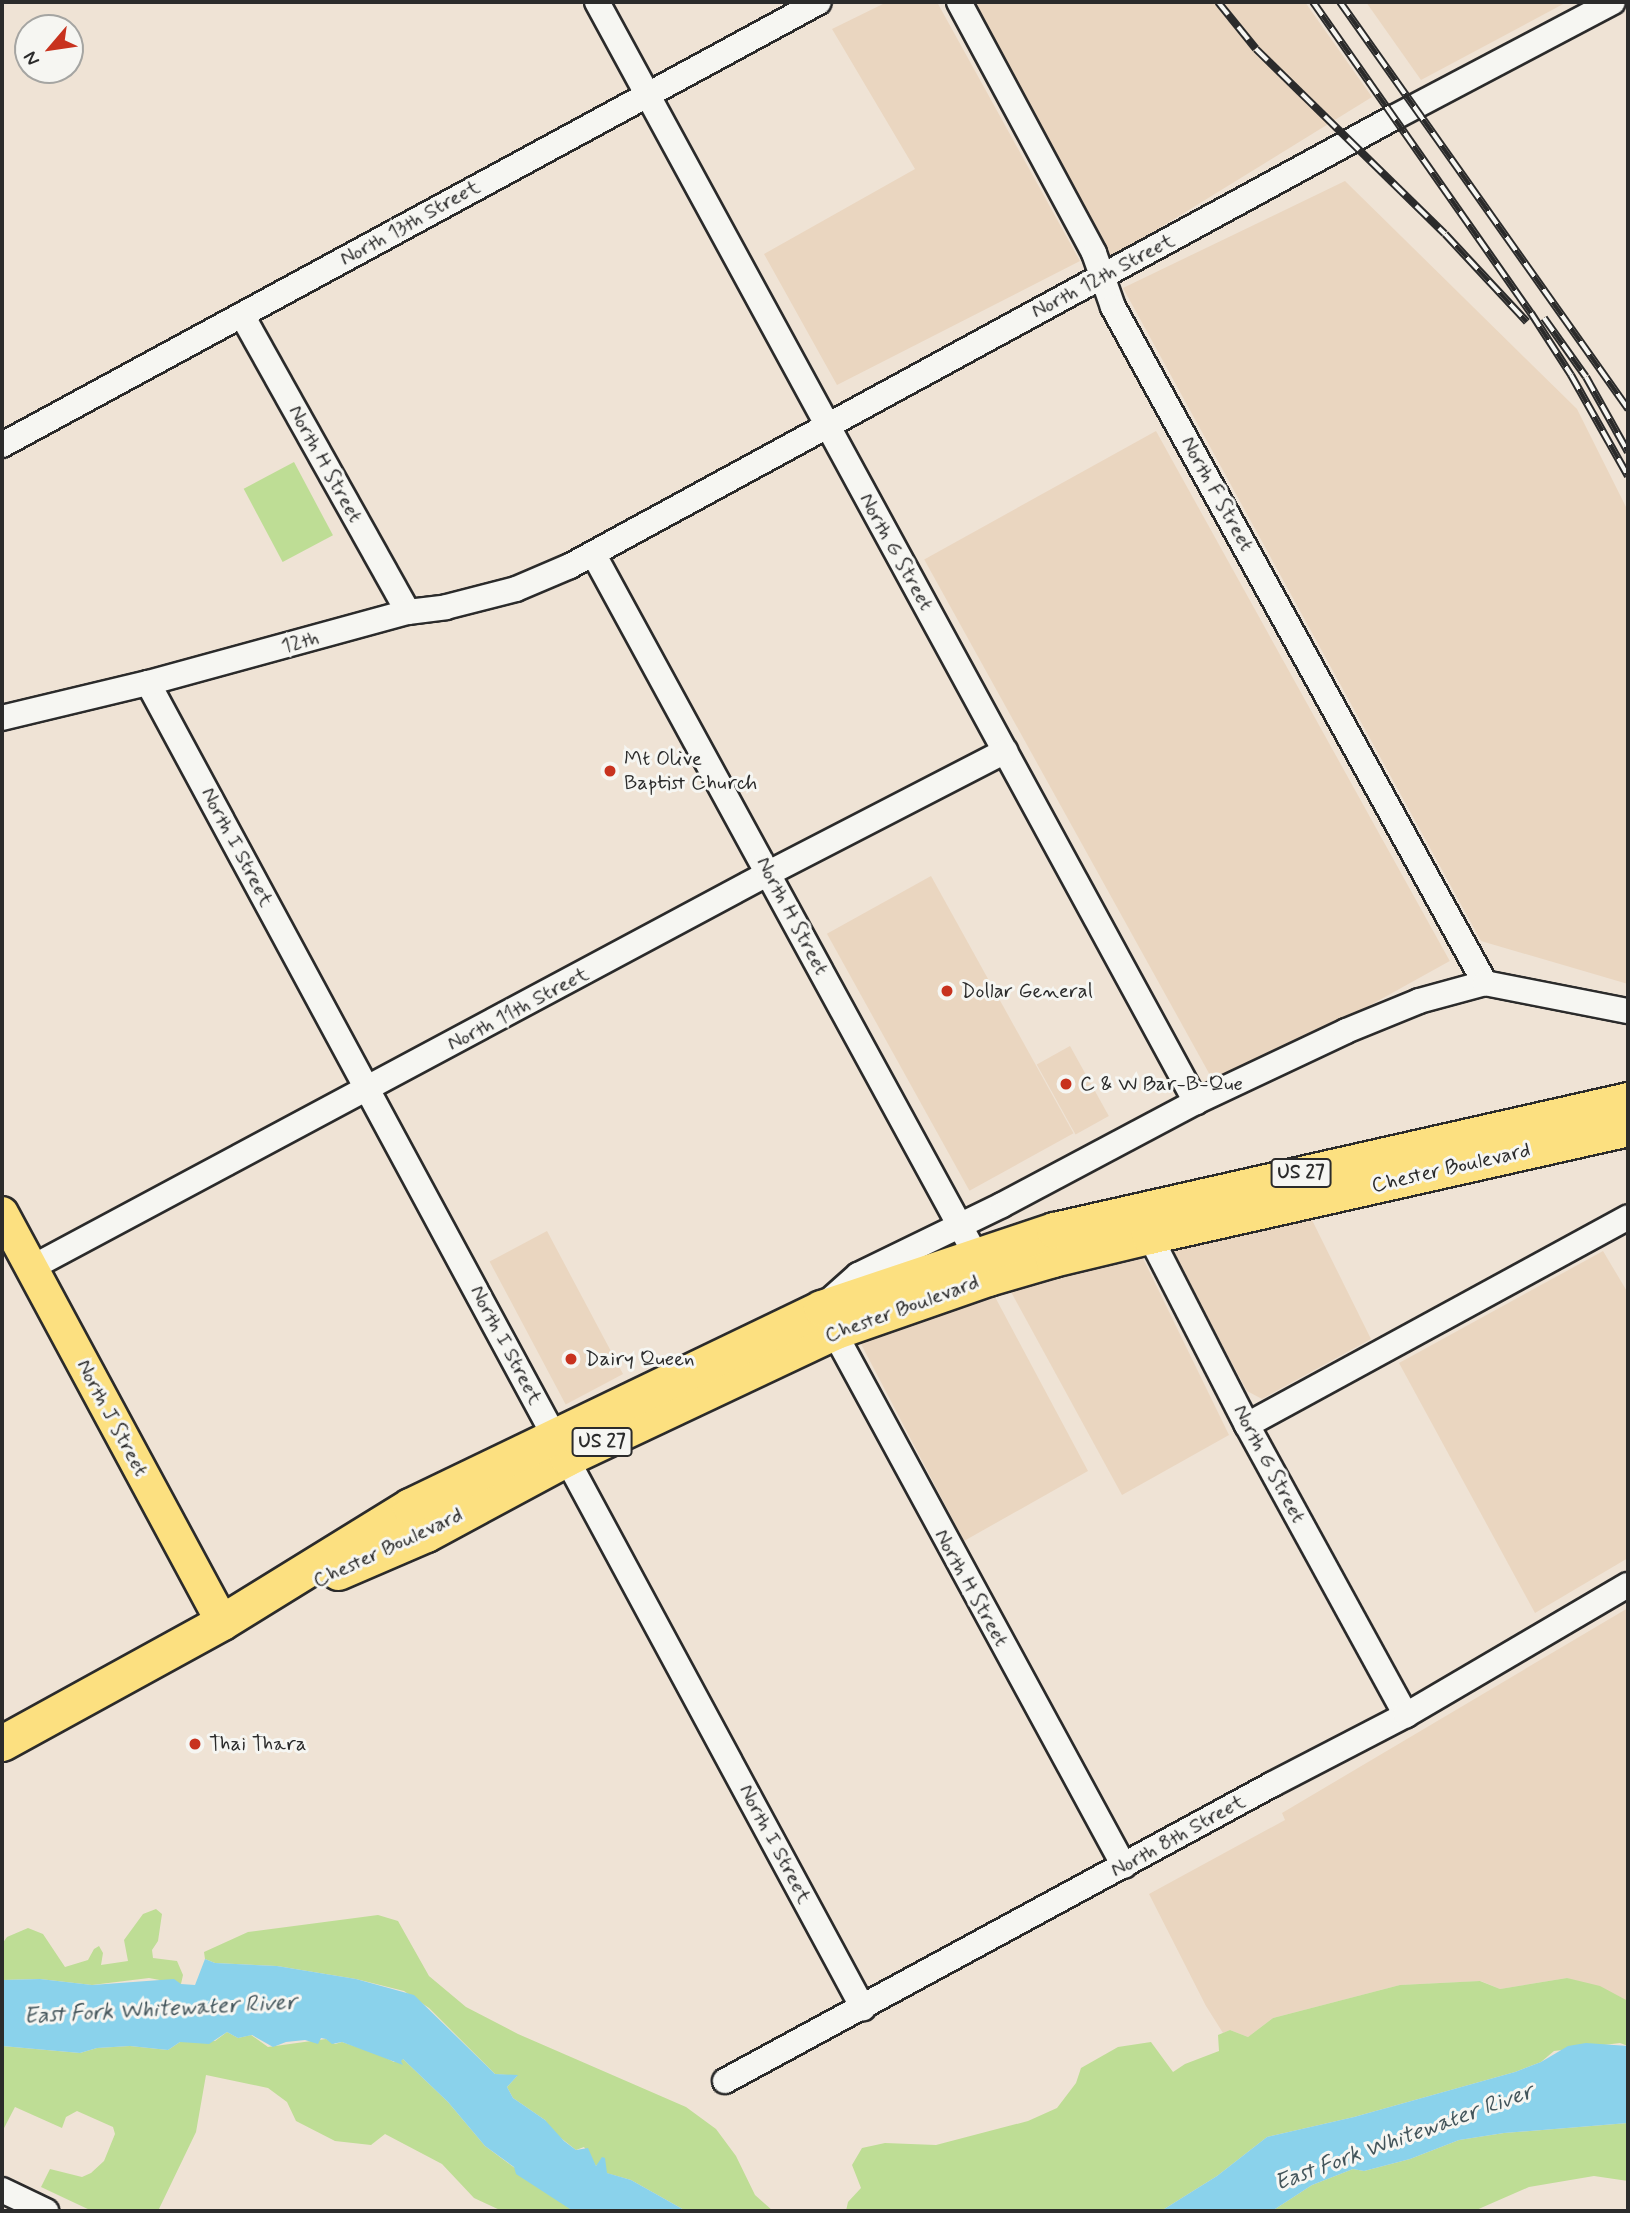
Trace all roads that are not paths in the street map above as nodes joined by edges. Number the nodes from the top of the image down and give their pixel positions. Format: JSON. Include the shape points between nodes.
{"nodes":[{"id":1,"x":597,"y":2,"type":"edge"},
{"id":2,"x":819,"y":2,"type":"edge"},
{"id":3,"x":959,"y":2,"type":"edge"},
{"id":4,"x":1612,"y":2,"type":"edge"},
{"id":5,"x":646,"y":93,"type":"junction"},
{"id":6,"x":1102,"y":276,"type":"junction"},
{"id":7,"x":242,"y":315,"type":"junction"},
{"id":8,"x":827,"y":425,"type":"junction"},
{"id":9,"x":2,"y":445,"type":"edge"},
{"id":10,"x":594,"y":555,"type":"junction"},
{"id":11,"x":408,"y":612,"type":"junction"},
{"id":12,"x":148,"y":683,"type":"junction"},
{"id":13,"x":2,"y":718,"type":"edge"},
{"id":14,"x":1004,"y":751,"type":"junction"},
{"id":15,"x":769,"y":873,"type":"junction"},
{"id":16,"x":1485,"y":982,"type":"junction"},
{"id":17,"x":1628,"y":1011,"type":"edge"},
{"id":18,"x":368,"y":1090,"type":"junction"},
{"id":19,"x":1628,"y":1100,"type":"edge"},
{"id":20,"x":1196,"y":1102,"type":"junction"},
{"id":21,"x":1628,"y":1128,"type":"edge"},
{"id":22,"x":2,"y":1213,"type":"edge"},
{"id":23,"x":1628,"y":1217,"type":"edge"},
{"id":24,"x":1143,"y":1223,"type":"junction"},
{"id":25,"x":957,"y":1225,"type":"junction"},
{"id":26,"x":982,"y":1267,"type":"junction"},
{"id":27,"x":31,"y":1268,"type":"junction"},
{"id":28,"x":827,"y":1320,"type":"junction"},
{"id":29,"x":1247,"y":1425,"type":"junction"},
{"id":30,"x":561,"y":1447,"type":"junction"},
{"id":31,"x":1628,"y":1585,"type":"edge"},
{"id":32,"x":222,"y":1622,"type":"junction"},
{"id":33,"x":1406,"y":1715,"type":"junction"},
{"id":34,"x":2,"y":1743,"type":"edge"},
{"id":35,"x":1124,"y":1866,"type":"junction"},
{"id":36,"x":863,"y":2008,"type":"junction"},
{"id":37,"x":725,"y":2081,"type":"dead end"},
{"id":38,"x":2,"y":2190,"type":"edge"},
{"id":39,"x":46,"y":2211,"type":"edge"}],
"edges":[{"from":1,"to":5,"type":"street","name":"North G Street"},
{"from":2,"to":5,"type":"street","name":"North 13th Street"},
{"from":3,"to":6,"type":"street","name":"North F Street","via":[[1094,253]]},
{"from":4,"to":6,"type":"street","name":"North 12th Street"},
{"from":5,"to":7,"type":"street","name":"North 13th Street"},
{"from":5,"to":8,"type":"street","name":"North G Street"},
{"from":6,"to":8,"type":"street","name":"North 12th Street"},
{"from":6,"to":16,"type":"street","name":"North F Street","via":[[1113,307]]},
{"from":7,"to":9,"type":"street","name":"North 13th Street"},
{"from":7,"to":11,"type":"street","name":"North H Street"},
{"from":8,"to":10,"type":"street","name":"North 12th Street"},
{"from":8,"to":14,"type":"street","name":"North G Street"},
{"from":10,"to":11,"type":"street","name":"12th","via":[[516,589]]},
{"from":10,"to":15,"type":"street","name":"North H Street"},
{"from":11,"to":12,"type":"street","name":"12th"},
{"from":12,"to":13,"type":"street","name":"12th"},
{"from":12,"to":18,"type":"street","name":"North I Street"},
{"from":14,"to":15,"type":"street","name":"North 11th Street"},
{"from":14,"to":20,"type":"street","name":"North G Street"},
{"from":15,"to":18,"type":"street","name":"North 11th Street"},
{"from":15,"to":25,"type":"street","name":"North H Street"},
{"from":16,"to":17,"type":"street"},
{"from":16,"to":20,"type":"street","name":"Chester Boulevard","via":[[1419,1001],[1346,1031]]},
{"from":18,"to":27,"type":"street","name":"North 11th Street"},
{"from":18,"to":30,"type":"street","name":"North I Street"},
{"from":19,"to":24,"type":"highway","name":"Chester Boulevard","number":"US 27"},
{"from":20,"to":25,"type":"street","name":"Chester Boulevard"},
{"from":21,"to":24,"type":"highway","name":"Chester Boulevard","number":"US 27"},
{"from":22,"to":27,"type":"main road","name":"North J Street"},
{"from":23,"to":29,"type":"street"},
{"from":24,"to":26,"type":"highway","name":"Chester Boulevard","number":"US 27","via":[[1053,1259]]},
{"from":24,"to":29,"type":"street","name":"North G Street"},
{"from":25,"to":26,"type":"street","name":"North H Street"},
{"from":25,"to":28,"type":"street","name":"Chester Boulevard","via":[[858,1275]]},
{"from":26,"to":28,"type":"highway","name":"Chester Boulevard","number":"US 27"},
{"from":27,"to":32,"type":"main road","name":"North J Street"},
{"from":28,"to":30,"type":"highway","name":"Chester Boulevard","number":"US 27"},
{"from":28,"to":35,"type":"street","name":"North H Street"},
{"from":29,"to":33,"type":"street","name":"North G Street"},
{"from":30,"to":32,"type":"highway","name":"Chester Boulevard","number":"US 27","via":[[426,1534]]},
{"from":30,"to":36,"type":"street","name":"North I Street"},
{"from":31,"to":33,"type":"street","name":"North 8th Street"},
{"from":32,"to":34,"type":"highway","name":"Chester Boulevard","number":"US 27"},
{"from":33,"to":35,"type":"street","name":"North 8th Street"},
{"from":35,"to":36,"type":"street","name":"North 8th Street"},
{"from":36,"to":37,"type":"street","name":"North 8th Street"},
{"from":38,"to":39,"type":"street"}]}
